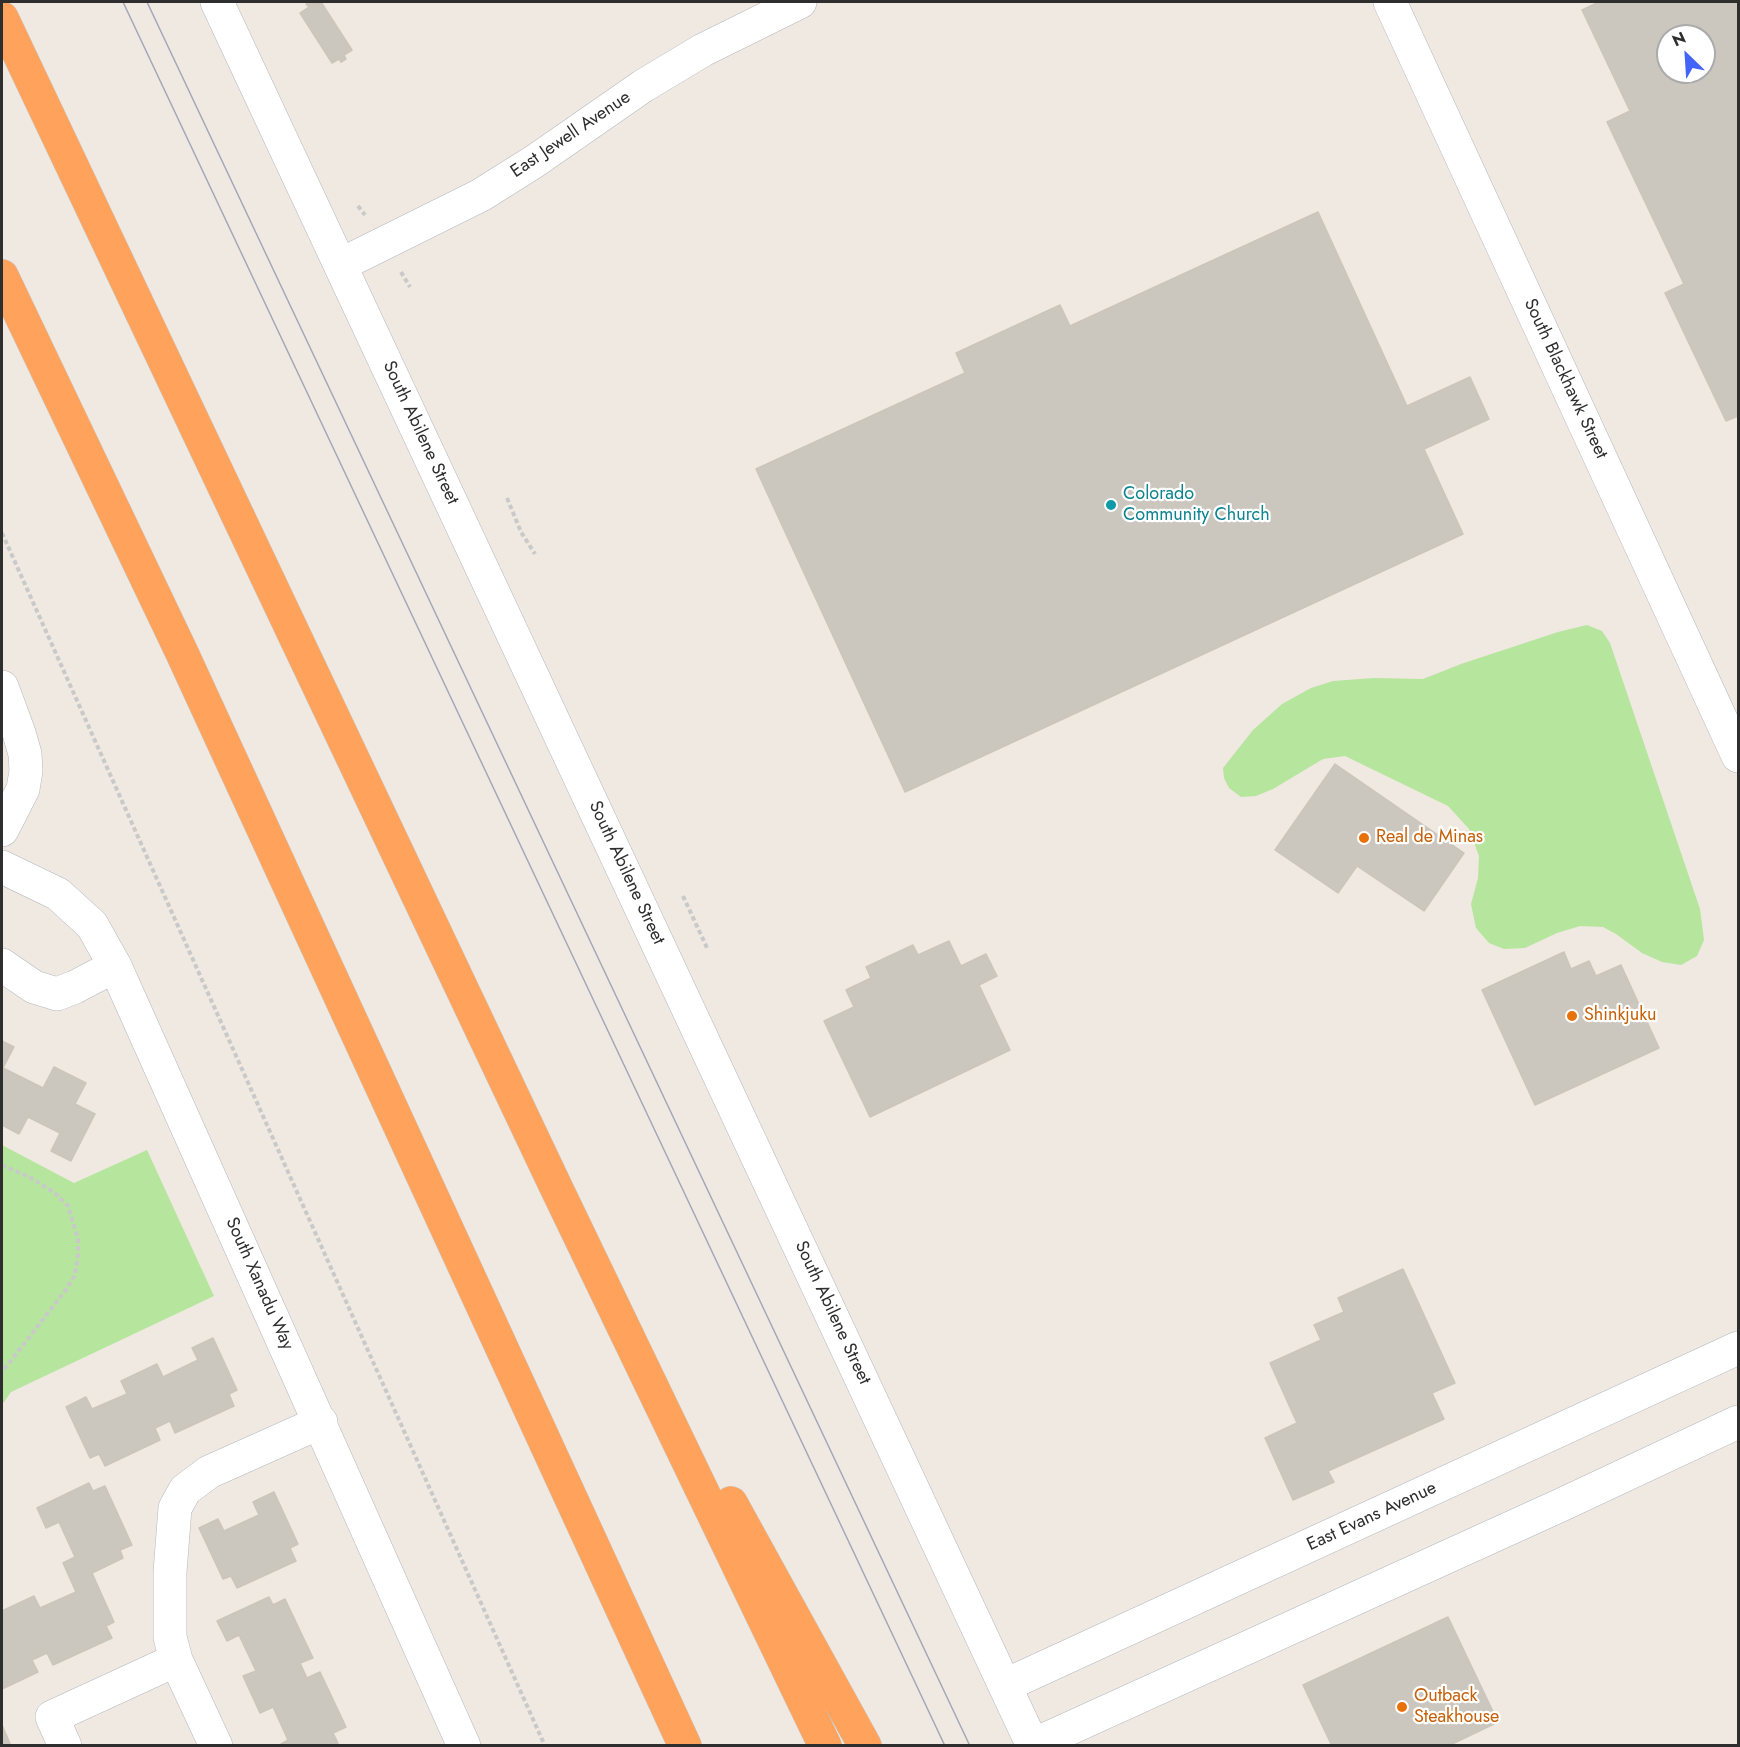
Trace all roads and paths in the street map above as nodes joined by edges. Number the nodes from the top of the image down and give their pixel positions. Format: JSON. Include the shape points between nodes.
{"nodes":[{"id":1,"x":217,"y":2,"type":"edge"},
{"id":2,"x":800,"y":2,"type":"edge"},
{"id":3,"x":1390,"y":2,"type":"edge"},
{"id":4,"x":760,"y":10,"type":"edge"},
{"id":5,"x":2,"y":18,"type":"edge"},
{"id":6,"x":339,"y":265,"type":"junction"},
{"id":7,"x":2,"y":276,"type":"edge"},
{"id":8,"x":507,"y":498,"type":"dead end"},
{"id":9,"x":2,"y":533,"type":"edge"},
{"id":10,"x":535,"y":554,"type":"dead end"},
{"id":11,"x":2,"y":687,"type":"edge"},
{"id":12,"x":1738,"y":756,"type":"edge"},
{"id":13,"x":2,"y":830,"type":"edge"},
{"id":14,"x":2,"y":867,"type":"edge"},
{"id":15,"x":683,"y":896,"type":"dead end"},
{"id":16,"x":708,"y":950,"type":"dead end"},
{"id":17,"x":2,"y":965,"type":"edge"},
{"id":18,"x":115,"y":966,"type":"junction"},
{"id":19,"x":2,"y":1165,"type":"edge"},
{"id":20,"x":554,"y":1183,"type":"junction"},
{"id":21,"x":1738,"y":1348,"type":"edge"},
{"id":22,"x":2,"y":1372,"type":"edge"},
{"id":23,"x":321,"y":1422,"type":"junction"},
{"id":24,"x":1738,"y":1422,"type":"edge"},
{"id":25,"x":627,"y":1621,"type":"junction"},
{"id":26,"x":176,"y":1660,"type":"junction"},
{"id":27,"x":1006,"y":1685,"type":"junction"},
{"id":28,"x":212,"y":1744,"type":"edge"},
{"id":29,"x":1033,"y":1745,"type":"edge"},
{"id":30,"x":65,"y":1746,"type":"edge"},
{"id":31,"x":464,"y":1746,"type":"edge"},
{"id":32,"x":545,"y":1746,"type":"edge"},
{"id":33,"x":676,"y":1746,"type":"edge"},
{"id":34,"x":685,"y":1746,"type":"edge"},
{"id":35,"x":825,"y":1746,"type":"edge"},
{"id":36,"x":865,"y":1746,"type":"edge"}],
"edges":[{"from":1,"to":6,"type":"street","name":"South Abilene Street"},
{"from":2,"to":4,"type":"street","name":"East Jewell Avenue"},
{"from":3,"to":12,"type":"street","name":"South Blackhawk Street"},
{"from":4,"to":6,"type":"street","name":"East Jewell Avenue","via":[[481,195]]},
{"from":5,"to":20,"type":"highway"},
{"from":6,"to":27,"type":"street","name":"South Abilene Street"},
{"from":7,"to":25,"type":"highway","via":[[212,718]]},
{"from":8,"to":10,"type":"path"},
{"from":9,"to":32,"type":"path"},
{"from":11,"to":13,"type":"street","via":[[20,733],[26,771],[23,789]]},
{"from":14,"to":18,"type":"street","name":"South Xanadu Way","via":[[58,894],[92,925]]},
{"from":15,"to":16,"type":"path"},
{"from":17,"to":18,"type":"street","via":[[34,987],[57,994]]},
{"from":18,"to":23,"type":"street","name":"South Xanadu Way"},
{"from":19,"to":22,"type":"path","via":[[55,1193],[68,1206],[78,1239],[75,1275]]},
{"from":20,"to":35,"type":"highway"},
{"from":20,"to":36,"type":"highway"},
{"from":21,"to":27,"type":"street","name":"East Evans Avenue"},
{"from":23,"to":26,"type":"street","via":[[209,1472],[178,1499],[173,1520],[169,1622]]},
{"from":23,"to":31,"type":"street","name":"South Xanadu Way"},
{"from":24,"to":29,"type":"street"},
{"from":25,"to":33,"type":"highway"},
{"from":25,"to":34,"type":"highway"},
{"from":26,"to":28,"type":"street"},
{"from":26,"to":30,"type":"street","via":[[52,1717]]},
{"from":27,"to":29,"type":"street","name":"South Abilene Street"}]}
